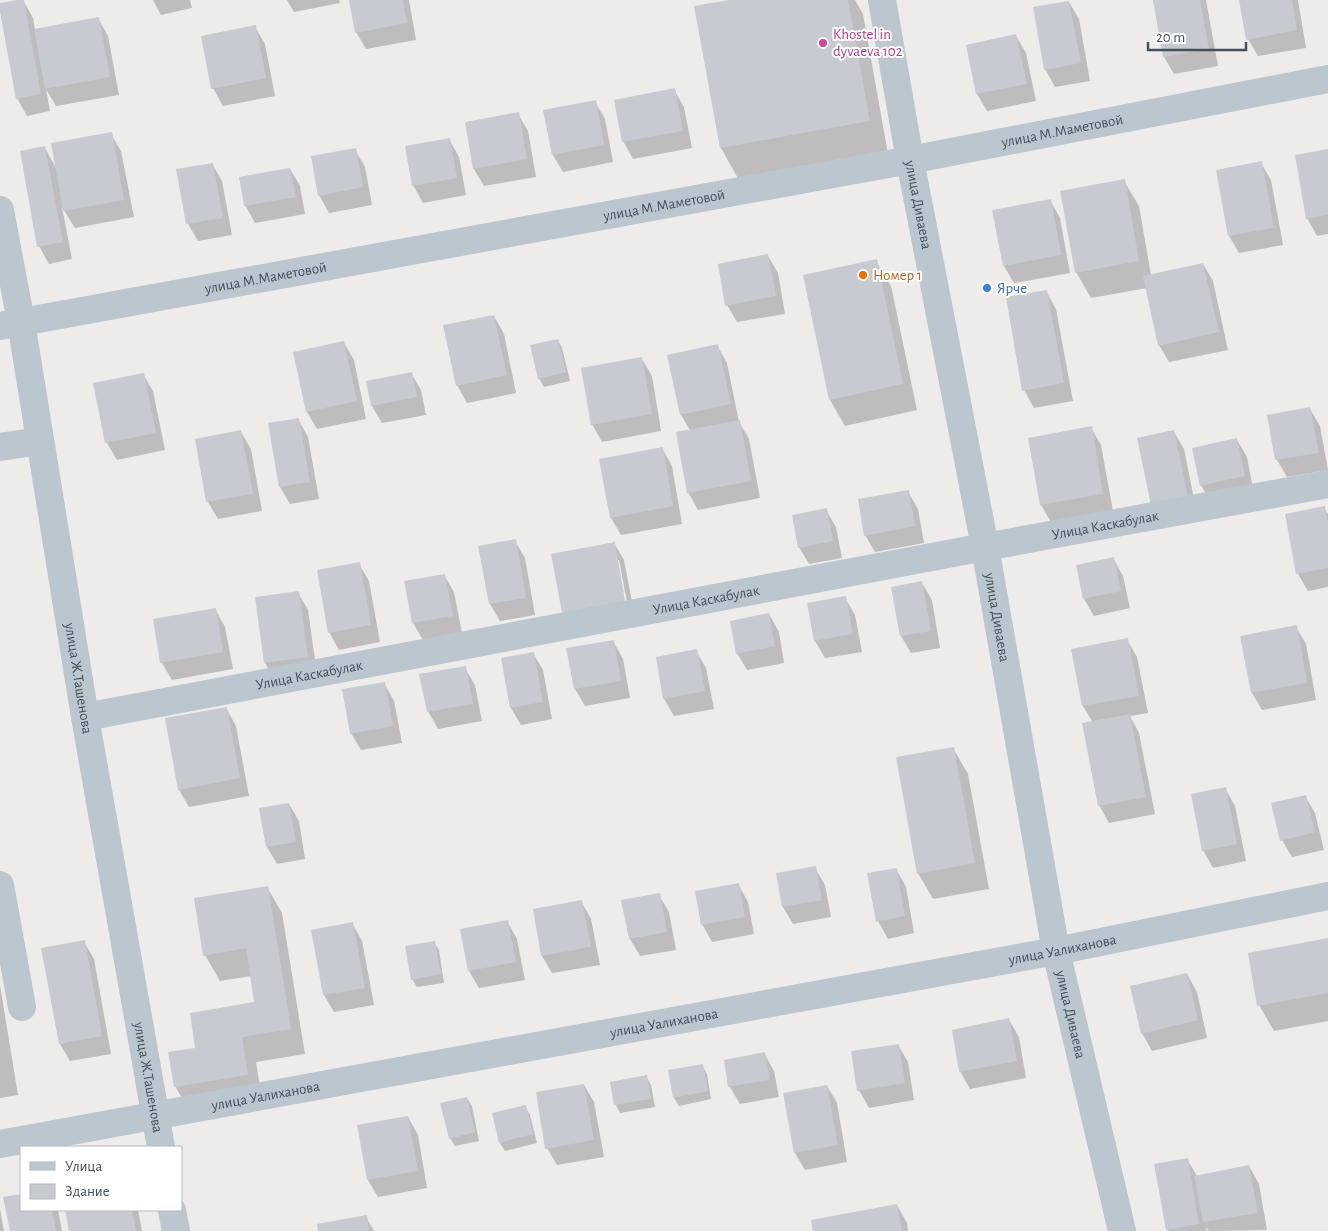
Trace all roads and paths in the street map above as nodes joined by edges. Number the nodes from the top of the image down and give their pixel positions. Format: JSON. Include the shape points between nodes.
{"nodes":[{"id":1,"x":882,"y":0,"type":"edge"},
{"id":2,"x":1328,"y":79,"type":"edge"},
{"id":3,"x":910,"y":160,"type":"junction"},
{"id":4,"x":0,"y":210,"type":"edge"},
{"id":5,"x":10,"y":324,"type":"edge"},
{"id":6,"x":40,"y":441,"type":"junction"},
{"id":7,"x":0,"y":447,"type":"edge"},
{"id":8,"x":1328,"y":484,"type":"edge"},
{"id":9,"x":984,"y":547,"type":"junction"},
{"id":10,"x":85,"y":717,"type":"junction"},
{"id":11,"x":0,"y":885,"type":"edge"},
{"id":12,"x":1328,"y":896,"type":"edge"},
{"id":13,"x":1056,"y":952,"type":"junction"},
{"id":14,"x":22,"y":1007,"type":"dead end"},
{"id":15,"x":155,"y":1116,"type":"junction"},
{"id":16,"x":0,"y":1144,"type":"edge"},
{"id":17,"x":161,"y":1146,"type":"edge"},
{"id":18,"x":172,"y":1211,"type":"edge"},
{"id":19,"x":176,"y":1231,"type":"edge"},
{"id":20,"x":1122,"y":1231,"type":"edge"}],
"edges":[{"from":1,"to":3,"type":"street","name":"улица Диваева"},
{"from":2,"to":3,"type":"street","name":"улица М.Маметовой"},
{"from":3,"to":5,"type":"street","name":"улица М.Маметовой"},
{"from":3,"to":9,"type":"street","name":"улица Диваева"},
{"from":4,"to":5,"type":"street","name":"улица Ж.Ташенова"},
{"from":5,"to":6,"type":"street","name":"улица Ж.Ташенова"},
{"from":6,"to":7,"type":"street"},
{"from":6,"to":10,"type":"street","name":"улица Ж.Ташенова"},
{"from":8,"to":9,"type":"street","name":"Улица Каскабулак"},
{"from":9,"to":10,"type":"street","name":"Улица Каскабулак"},
{"from":9,"to":13,"type":"street","name":"улица Диваева"},
{"from":10,"to":15,"type":"street","name":"улица Ж.Ташенова"},
{"from":11,"to":14,"type":"street"},
{"from":12,"to":13,"type":"street","name":"улица Уалиханова"},
{"from":13,"to":15,"type":"street","name":"улица Уалиханова"},
{"from":13,"to":20,"type":"street","name":"улица Диваева"},
{"from":15,"to":16,"type":"street","name":"улица Уалиханова"},
{"from":15,"to":17,"type":"street","name":"улица Ж.Ташенова"},
{"from":18,"to":19,"type":"street"}]}
